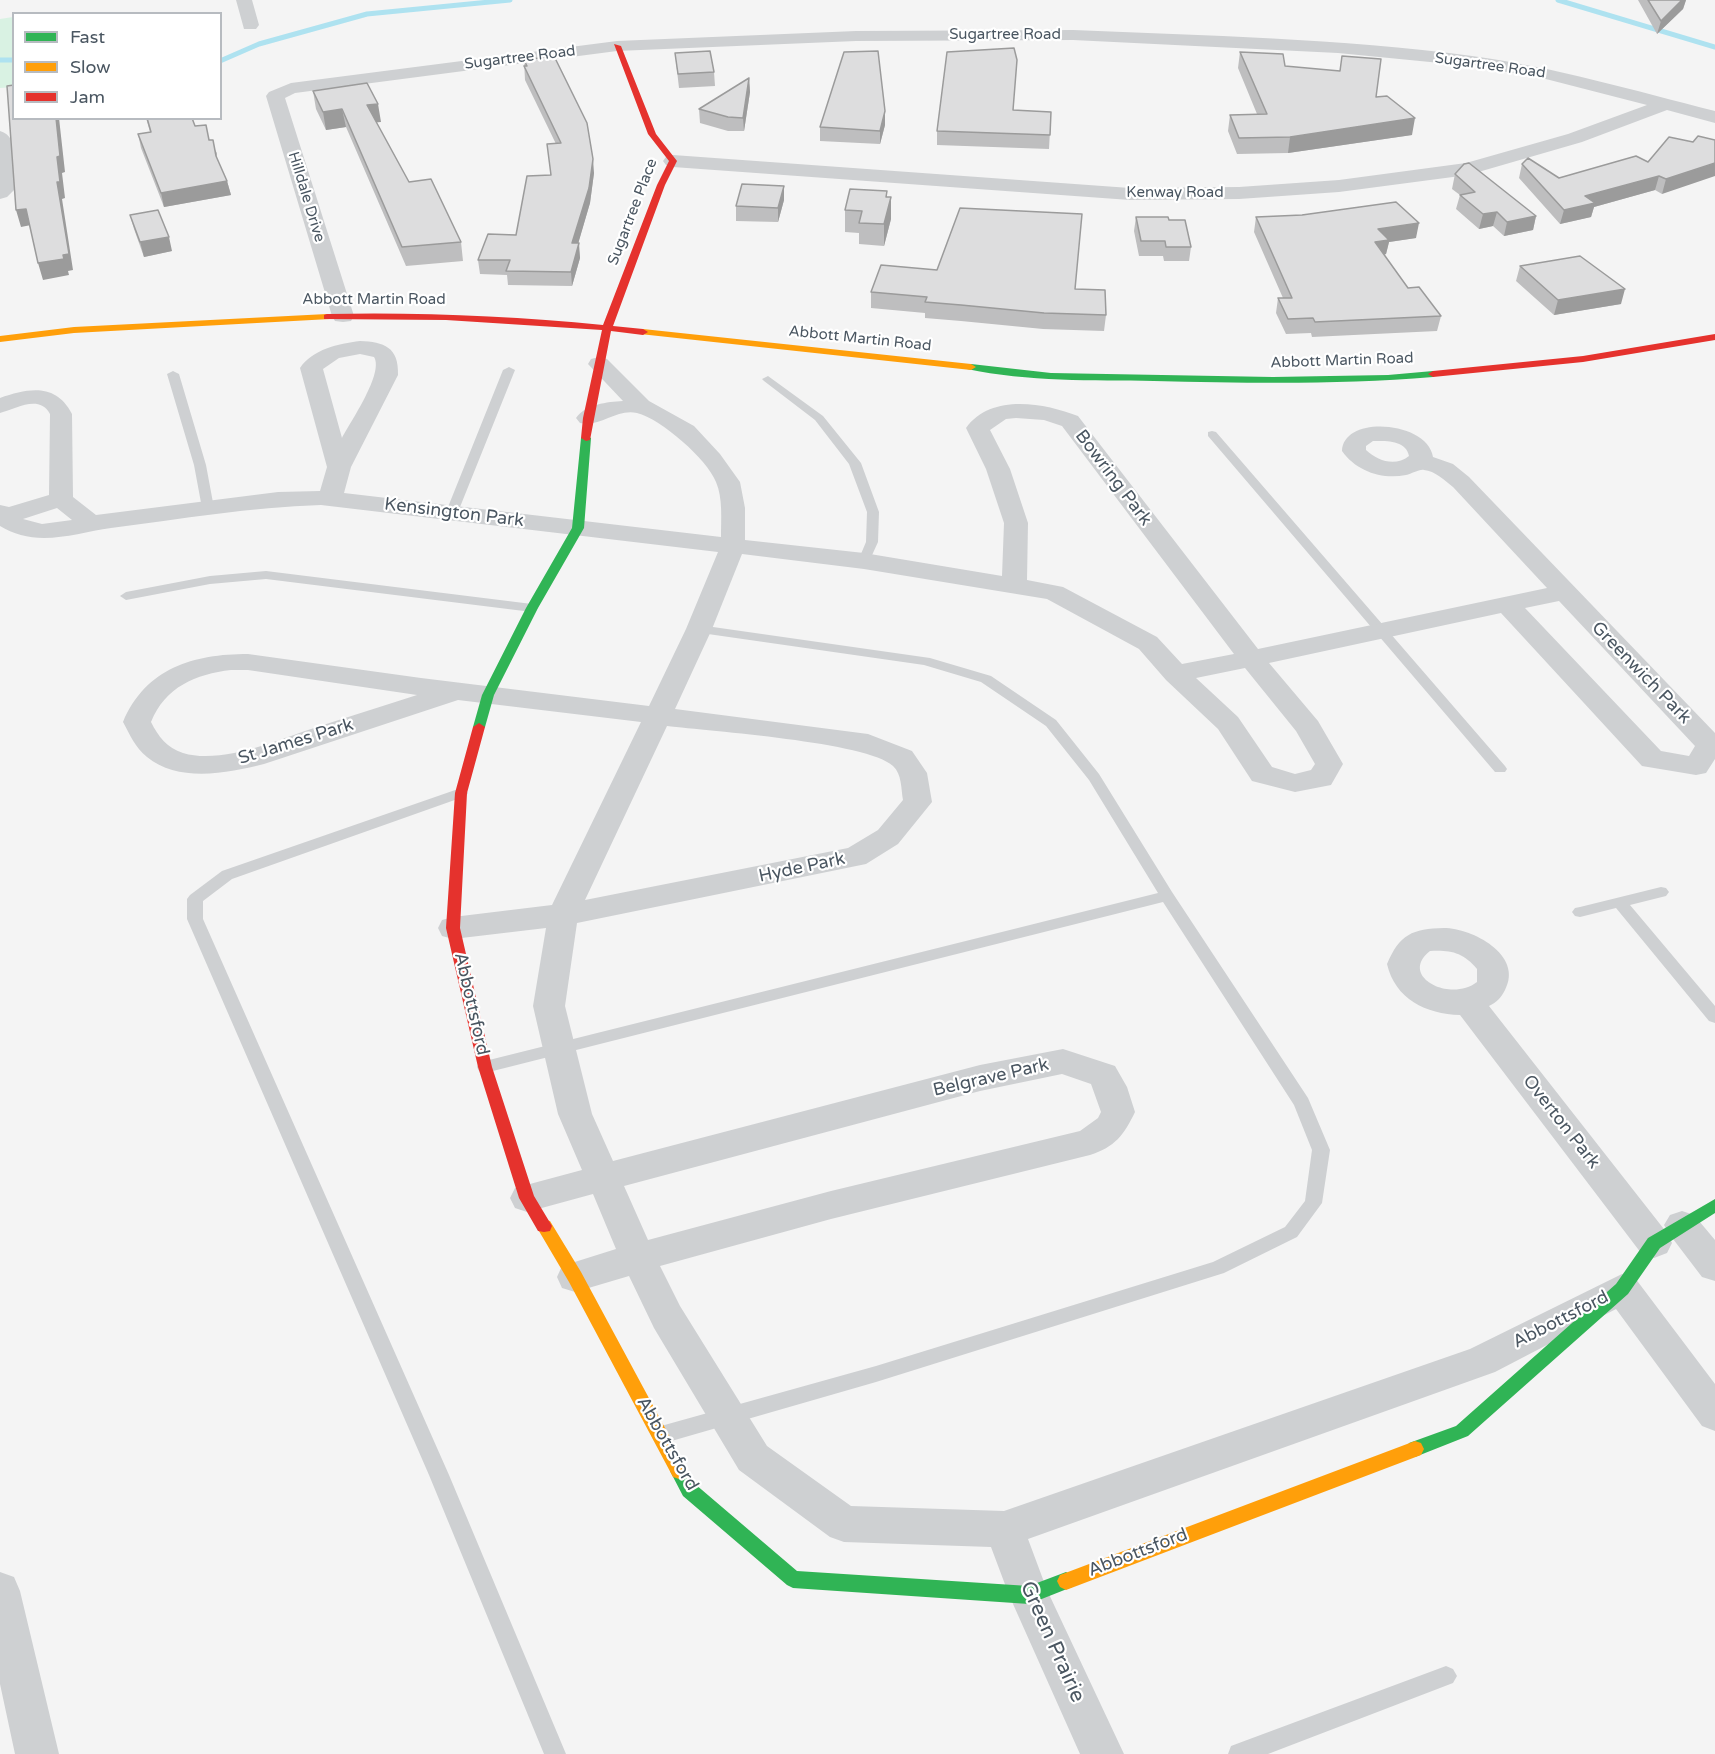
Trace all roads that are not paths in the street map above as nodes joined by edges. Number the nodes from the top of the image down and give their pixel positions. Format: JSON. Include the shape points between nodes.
{"nodes":[{"id":1,"x":244,"y":0,"type":"edge"},
{"id":2,"x":250,"y":25,"type":"dead end"},
{"id":3,"x":616,"y":46,"type":"junction"},
{"id":4,"x":291,"y":88,"type":"joint"},
{"id":5,"x":1667,"y":104,"type":"junction"},
{"id":6,"x":1715,"y":117,"type":"edge"},
{"id":7,"x":1,"y":150,"type":"edge"},
{"id":8,"x":673,"y":161,"type":"junction"},
{"id":9,"x":0,"y":193,"type":"edge"},
{"id":10,"x":342,"y":315,"type":"junction"},
{"id":11,"x":607,"y":328,"type":"junction"},
{"id":12,"x":1715,"y":337,"type":"edge"},
{"id":13,"x":0,"y":339,"type":"edge"},
{"id":14,"x":598,"y":364,"type":"junction"},
{"id":15,"x":509,"y":370,"type":"dead end"},
{"id":16,"x":173,"y":374,"type":"dead end"},
{"id":17,"x":768,"y":379,"type":"dead end"},
{"id":18,"x":0,"y":406,"type":"edge"},
{"id":19,"x":641,"y":406,"type":"junction"},
{"id":20,"x":588,"y":418,"type":"junction"},
{"id":21,"x":1212,"y":434,"type":"dead end"},
{"id":22,"x":1420,"y":460,"type":"dead end"},
{"id":23,"x":339,"y":467,"type":"junction"},
{"id":24,"x":330,"y":499,"type":"junction"},
{"id":25,"x":61,"y":500,"type":"junction"},
{"id":26,"x":208,"y":508,"type":"junction"},
{"id":27,"x":452,"y":513,"type":"junction"},
{"id":28,"x":2,"y":515,"type":"edge"},
{"id":29,"x":91,"y":523,"type":"junction"},
{"id":30,"x":578,"y":528,"type":"junction"},
{"id":31,"x":734,"y":545,"type":"junction"},
{"id":32,"x":864,"y":561,"type":"junction"},
{"id":33,"x":1014,"y":585,"type":"junction"},
{"id":34,"x":1564,"y":592,"type":"junction"},
{"id":35,"x":126,"y":596,"type":"dead end"},
{"id":36,"x":1506,"y":603,"type":"junction"},
{"id":37,"x":532,"y":608,"type":"junction"},
{"id":38,"x":699,"y":629,"type":"junction"},
{"id":39,"x":1380,"y":630,"type":"junction"},
{"id":40,"x":1251,"y":658,"type":"junction"},
{"id":41,"x":1176,"y":674,"type":"junction"},
{"id":42,"x":458,"y":691,"type":"junction"},
{"id":43,"x":488,"y":695,"type":"junction"},
{"id":44,"x":657,"y":715,"type":"junction"},
{"id":45,"x":1500,"y":769,"type":"dead end"},
{"id":46,"x":461,"y":794,"type":"junction"},
{"id":47,"x":1661,"y":892,"type":"dead end"},
{"id":48,"x":1167,"y":896,"type":"junction"},
{"id":49,"x":1619,"y":902,"type":"junction"},
{"id":50,"x":1580,"y":912,"type":"dead end"},
{"id":51,"x":563,"y":915,"type":"junction"},
{"id":52,"x":453,"y":928,"type":"junction"},
{"id":53,"x":1468,"y":1002,"type":"dead end"},
{"id":54,"x":1715,"y":1017,"type":"edge"},
{"id":55,"x":560,"y":1049,"type":"junction"},
{"id":56,"x":485,"y":1067,"type":"junction"},
{"id":57,"x":604,"y":1179,"type":"junction"},
{"id":58,"x":527,"y":1198,"type":"junction"},
{"id":59,"x":1715,"y":1204,"type":"edge"},
{"id":60,"x":1668,"y":1234,"type":"junction"},
{"id":61,"x":638,"y":1258,"type":"junction"},
{"id":62,"x":1715,"y":1266,"type":"edge"},
{"id":63,"x":575,"y":1277,"type":"junction"},
{"id":64,"x":1622,"y":1289,"type":"junction"},
{"id":65,"x":1715,"y":1414,"type":"edge"},
{"id":66,"x":726,"y":1416,"type":"junction"},
{"id":67,"x":661,"y":1435,"type":"junction"},
{"id":68,"x":1004,"y":1529,"type":"junction"},
{"id":69,"x":0,"y":1591,"type":"edge"},
{"id":70,"x":1029,"y":1594,"type":"junction"},
{"id":71,"x":1446,"y":1676,"type":"dead end"},
{"id":72,"x":37,"y":1754,"type":"edge"},
{"id":73,"x":555,"y":1754,"type":"edge"},
{"id":74,"x":1102,"y":1754,"type":"edge"},
{"id":75,"x":1239,"y":1754,"type":"edge"}],
"edges":[{"from":1,"to":2,"type":"street"},
{"from":3,"to":4,"type":"street","name":"Sugartree Road"},
{"from":3,"to":5,"type":"street","name":"Sugartree Road","via":[[915,35],[1073,35],[1338,48],[1471,61],[1543,73]]},
{"from":3,"to":8,"type":"street","name":"Sugartree Place","via":[[652,134]]},
{"from":4,"to":10,"type":"street","name":"Hilldale Drive","via":[[274,96]]},
{"from":5,"to":6,"type":"street","name":"Sugartree Road"},
{"from":5,"to":8,"type":"street","name":"Kenway Road","via":[[1575,138],[1468,169],[1339,186],[1239,193],[1130,194]]},
{"from":7,"to":9,"type":"street","via":[[4,190]]},
{"from":8,"to":11,"type":"street","name":"Sugartree Place"},
{"from":10,"to":11,"type":"street","name":"Abbott Martin Road","via":[[444,316]]},
{"from":10,"to":13,"type":"street","name":"Abbott Martin Road","via":[[148,324]]},
{"from":11,"to":12,"type":"street","name":"Abbott Martin Road","via":[[1051,376],[1273,380],[1388,378],[1480,370],[1583,359]]},
{"from":11,"to":14,"type":"street","name":"Abbottsford"},
{"from":14,"to":19,"type":"street","name":"Abbottsford"},
{"from":14,"to":20,"type":"street","name":"Abbottsford"},
{"from":15,"to":27,"type":"lane"},
{"from":16,"to":26,"type":"lane","via":[[200,465]]},
{"from":17,"to":32,"type":"lane","via":[[819,418],[855,464],[873,512],[872,542]]},
{"from":18,"to":25,"type":"street","via":[[38,396],[59,407]]},
{"from":19,"to":20,"type":"street","via":[[607,409]]},
{"from":19,"to":31,"type":"street","name":"Abbottsford","via":[[686,431],[728,482]]},
{"from":20,"to":30,"type":"street","name":"Abbottsford"},
{"from":21,"to":39,"type":"lane"},
{"from":22,"to":34,"type":"street","name":"Greenwich Park","via":[[1445,469],[1461,482]]},
{"from":23,"to":23,"type":"street","via":[[311,368],[331,352],[373,348],[386,356],[390,364],[387,375]]},
{"from":23,"to":24,"type":"street"},
{"from":24,"to":26,"type":"street","name":"Kensington Park","via":[[278,499]]},
{"from":24,"to":27,"type":"street","name":"Kensington Park"},
{"from":25,"to":28,"type":"street","name":"Kensington Park"},
{"from":25,"to":29,"type":"street"},
{"from":26,"to":29,"type":"street","name":"Kensington Park"},
{"from":27,"to":30,"type":"street","name":"Kensington Park"},
{"from":28,"to":29,"type":"street","name":"Kensington Park","via":[[38,532]]},
{"from":30,"to":31,"type":"street","name":"Bowring Park"},
{"from":30,"to":37,"type":"street","name":"Abbottsford"},
{"from":31,"to":32,"type":"street","name":"Bowring Park"},
{"from":31,"to":38,"type":"street","name":"Abbottsford"},
{"from":32,"to":33,"type":"street","name":"Bowring Park"},
{"from":33,"to":40,"type":"street","name":"Bowring Park","via":[[1016,523],[998,469],[978,428],[998,415],[1053,413],[1070,421]]},
{"from":33,"to":41,"type":"street","name":"Bowring Park","via":[[1054,592],[1148,643]]},
{"from":34,"to":36,"type":"street"},
{"from":34,"to":36,"type":"street","name":"Greenwich Park","via":[[1710,745],[1696,766],[1652,759]]},
{"from":35,"to":37,"type":"lane","via":[[210,580],[266,575]]},
{"from":36,"to":39,"type":"street"},
{"from":37,"to":43,"type":"street","name":"Abbottsford"},
{"from":38,"to":44,"type":"street","name":"Abbottsford"},
{"from":38,"to":48,"type":"lane","via":[[925,661],[986,680],[1051,723],[1094,777]]},
{"from":39,"to":40,"type":"street"},
{"from":39,"to":45,"type":"lane"},
{"from":40,"to":41,"type":"street"},
{"from":40,"to":41,"type":"street","name":"Bowring Park","via":[[1308,727],[1329,764],[1321,778],[1295,783],[1262,774],[1228,723]]},
{"from":42,"to":42,"type":"street","name":"St James Park","via":[[228,661],[186,672],[168,682],[152,694],[137,722],[149,745],[162,755],[178,762],[224,764]]},
{"from":42,"to":43,"type":"street","name":"St James Park"},
{"from":43,"to":44,"type":"street","name":"Hyde Park"},
{"from":43,"to":46,"type":"street","name":"Abbottsford"},
{"from":44,"to":51,"type":"street","name":"Abbottsford"},
{"from":44,"to":51,"type":"street","name":"Hyde Park","via":[[858,740],[902,758],[913,773],[918,802],[888,837],[856,857]]},
{"from":46,"to":52,"type":"street","name":"Abbottsford"},
{"from":46,"to":73,"type":"lane","via":[[227,875],[195,899],[195,919],[439,1475]]},
{"from":47,"to":49,"type":"lane"},
{"from":48,"to":55,"type":"lane"},
{"from":48,"to":66,"type":"lane","via":[[1302,1103],[1321,1150],[1313,1203],[1291,1232],[1218,1268]]},
{"from":49,"to":50,"type":"lane"},
{"from":49,"to":54,"type":"lane"},
{"from":51,"to":52,"type":"street","name":"Hyde Park"},
{"from":51,"to":55,"type":"street","name":"Abbottsford","via":[[549,1006]]},
{"from":52,"to":56,"type":"street","name":"Abbottsford"},
{"from":53,"to":60,"type":"street","name":"Overton Park"},
{"from":55,"to":56,"type":"lane"},
{"from":55,"to":57,"type":"street","name":"Abbottsford","via":[[575,1114]]},
{"from":56,"to":58,"type":"street","name":"Abbottsford"},
{"from":57,"to":58,"type":"street","name":"Belgrave Park"},
{"from":57,"to":61,"type":"street","name":"Abbottsford"},
{"from":57,"to":61,"type":"street","name":"Belgrave Park","via":[[980,1078],[1063,1061],[1103,1075],[1110,1087],[1118,1112],[1111,1127],[1090,1142],[919,1182]]},
{"from":58,"to":63,"type":"street","name":"Abbottsford"},
{"from":59,"to":60,"type":"street","name":"Abbottsford"},
{"from":60,"to":62,"type":"street","name":"Overton Park"},
{"from":60,"to":64,"type":"street","name":"Abbottsford"},
{"from":61,"to":63,"type":"street","name":"Belgrave Park"},
{"from":61,"to":66,"type":"street","name":"Abbottsford","via":[[667,1317]]},
{"from":63,"to":67,"type":"street","name":"Abbottsford"},
{"from":64,"to":65,"type":"street"},
{"from":64,"to":68,"type":"street","name":"Abbottsford","via":[[1482,1361]]},
{"from":64,"to":70,"type":"street","name":"Abbottsford","via":[[1462,1431]]},
{"from":66,"to":67,"type":"lane"},
{"from":66,"to":68,"type":"street","name":"Abbottsford","via":[[753,1458],[844,1524]]},
{"from":67,"to":70,"type":"street","name":"Abbottsford","via":[[689,1490],[793,1579]]},
{"from":68,"to":70,"type":"street","name":"Green Prairie"},
{"from":69,"to":72,"type":"street"},
{"from":70,"to":74,"type":"street","name":"Green Prairie"},
{"from":71,"to":75,"type":"lane"}]}
